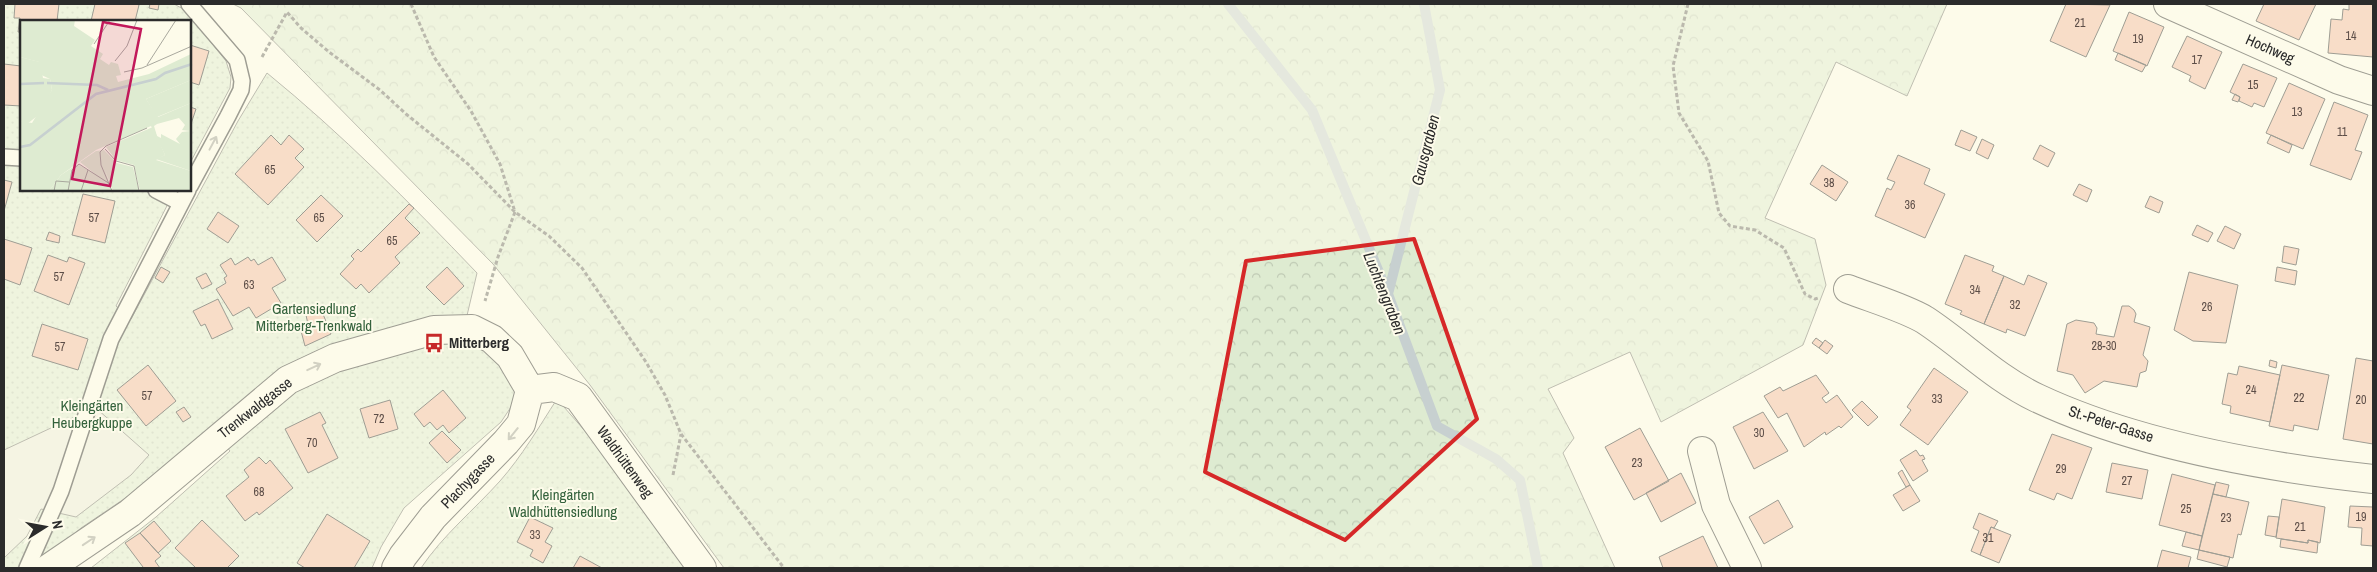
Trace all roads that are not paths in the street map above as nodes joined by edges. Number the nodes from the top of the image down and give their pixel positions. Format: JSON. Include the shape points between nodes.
{"nodes":[{"id":1,"x":189,"y":4,"type":"edge"},
{"id":2,"x":2168,"y":4,"type":"edge"},
{"id":3,"x":2373,"y":91,"type":"edge"},
{"id":4,"x":4,"y":157,"type":"edge"},
{"id":5,"x":20,"y":158,"type":"edge"},
{"id":6,"x":191,"y":184,"type":"edge"},
{"id":7,"x":161,"y":191,"type":"edge"},
{"id":8,"x":185,"y":196,"type":"edge"},
{"id":9,"x":1848,"y":288,"type":"road end"},
{"id":10,"x":530,"y":390,"type":"junction"},
{"id":11,"x":1702,"y":451,"type":"dead end"},
{"id":12,"x":2373,"y":479,"type":"edge"},
{"id":13,"x":27,"y":568,"type":"edge"},
{"id":14,"x":49,"y":568,"type":"edge"},
{"id":15,"x":396,"y":568,"type":"edge"},
{"id":16,"x":702,"y":568,"type":"edge"},
{"id":17,"x":1748,"y":568,"type":"edge"}],
"edges":[{"from":6,"to":1,"type":"lane","one_way":true,"via":[[228,116],[242,81],[236,60]]},
{"from":2,"to":3,"type":"street","name":"Hochweg","via":[[2339,80]]},
{"from":4,"to":5,"type":"lane"},
{"from":7,"to":8,"type":"lane"},
{"from":8,"to":13,"type":"lane","via":[[111,339],[61,491]]},
{"from":9,"to":12,"type":"street","name":"St.-Peter-Gasse","via":[[1923,319],[2000,377],[2036,397],[2099,424],[2203,452],[2299,471]]},
{"from":14,"to":10,"type":"street","name":"Trenkwaldgasse","one_way":true,"via":[[130,513],[288,380],[335,358],[434,330],[472,329],[492,339],[510,356]]},
{"from":10,"to":15,"type":"street","name":"Plachygasse","one_way":true,"via":[[521,424],[433,517]]},
{"from":10,"to":16,"type":"street","name":"Waldhüttenweg","via":[[554,387],[578,397]]},
{"from":11,"to":17,"type":"street","via":[[1716,505]]}]}
